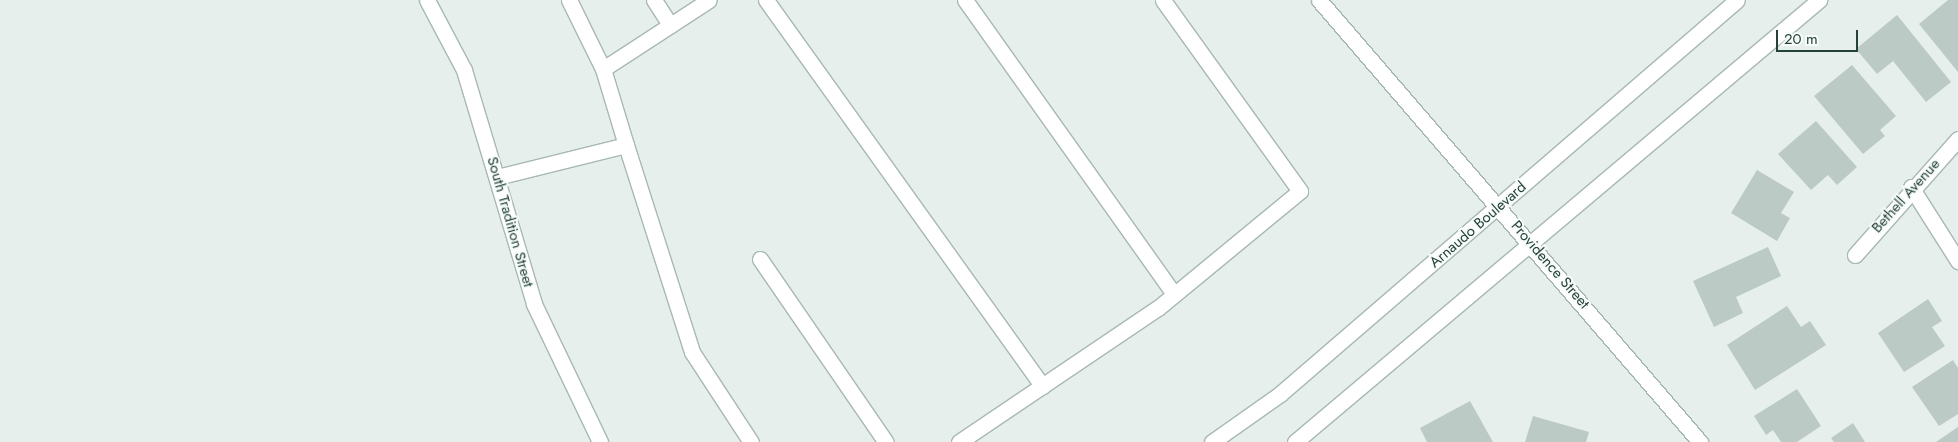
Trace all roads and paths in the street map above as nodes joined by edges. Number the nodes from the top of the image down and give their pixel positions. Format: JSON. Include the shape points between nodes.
{"nodes":[{"id":1,"x":427,"y":0,"type":"edge"},
{"id":2,"x":569,"y":0,"type":"edge"},
{"id":3,"x":654,"y":0,"type":"edge"},
{"id":4,"x":709,"y":0,"type":"edge"},
{"id":5,"x":766,"y":0,"type":"edge"},
{"id":6,"x":965,"y":0,"type":"edge"},
{"id":7,"x":1163,"y":0,"type":"edge"},
{"id":8,"x":1319,"y":0,"type":"edge"},
{"id":9,"x":1736,"y":0,"type":"edge"},
{"id":10,"x":1819,"y":0,"type":"edge"},
{"id":11,"x":670,"y":25,"type":"junction"},
{"id":12,"x":603,"y":69,"type":"junction"},
{"id":13,"x":1958,"y":139,"type":"edge"},
{"id":14,"x":626,"y":145,"type":"junction"},
{"id":15,"x":497,"y":177,"type":"junction"},
{"id":16,"x":1911,"y":187,"type":"junction"},
{"id":17,"x":1500,"y":207,"type":"junction"},
{"id":18,"x":1532,"y":244,"type":"junction"},
{"id":19,"x":1855,"y":255,"type":"dead end"},
{"id":20,"x":760,"y":259,"type":"dead end"},
{"id":21,"x":1958,"y":261,"type":"edge"},
{"id":22,"x":1174,"y":294,"type":"junction"},
{"id":23,"x":1042,"y":386,"type":"junction"},
{"id":24,"x":600,"y":442,"type":"edge"},
{"id":25,"x":751,"y":442,"type":"edge"},
{"id":26,"x":886,"y":442,"type":"edge"},
{"id":27,"x":959,"y":442,"type":"edge"},
{"id":28,"x":1212,"y":442,"type":"edge"},
{"id":29,"x":1295,"y":442,"type":"edge"},
{"id":30,"x":1700,"y":442,"type":"edge"}],
"edges":[{"from":1,"to":15,"type":"street","name":"South Tradition Street","via":[[464,70]]},
{"from":2,"to":12,"type":"street"},
{"from":3,"to":11,"type":"street"},
{"from":4,"to":11,"type":"street"},
{"from":5,"to":23,"type":"street"},
{"from":6,"to":22,"type":"street"},
{"from":7,"to":22,"type":"street","via":[[1300,190]]},
{"from":8,"to":17,"type":"street","name":"Providence Street"},
{"from":9,"to":17,"type":"street","name":"Arnaudo Boulevard"},
{"from":10,"to":18,"type":"street"},
{"from":11,"to":12,"type":"street"},
{"from":12,"to":14,"type":"street"},
{"from":13,"to":16,"type":"street","name":"Bethell Avenue"},
{"from":14,"to":15,"type":"street"},
{"from":14,"to":25,"type":"street","via":[[692,352]]},
{"from":15,"to":24,"type":"street","name":"South Tradition Street","via":[[534,304]]},
{"from":16,"to":19,"type":"street","name":"Bethell Avenue"},
{"from":16,"to":21,"type":"street"},
{"from":17,"to":18,"type":"street","name":"Providence Street"},
{"from":17,"to":28,"type":"street","name":"Arnaudo Boulevard","via":[[1280,394]]},
{"from":18,"to":29,"type":"street"},
{"from":18,"to":30,"type":"street","name":"Providence Street"},
{"from":20,"to":26,"type":"street"},
{"from":22,"to":23,"type":"street"},
{"from":23,"to":27,"type":"street"}]}
